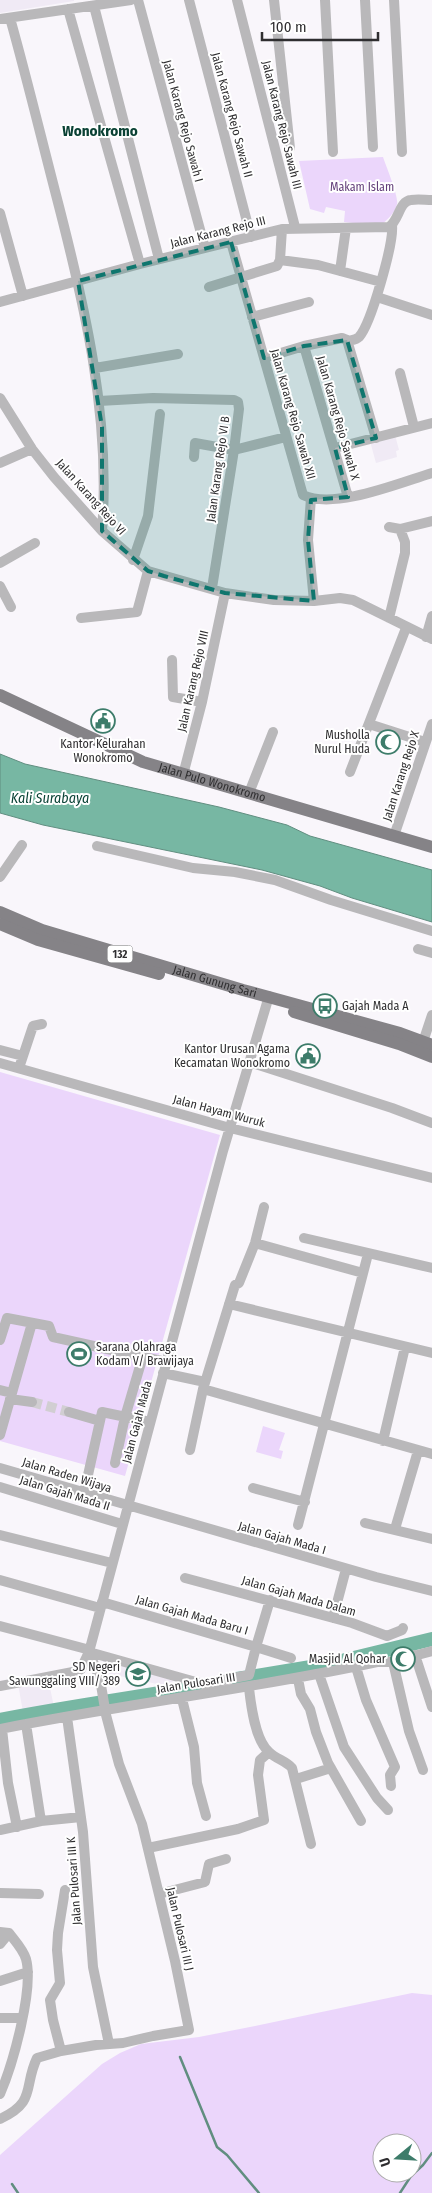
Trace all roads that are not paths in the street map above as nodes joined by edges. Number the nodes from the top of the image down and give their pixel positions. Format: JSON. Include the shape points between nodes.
{"nodes":[{"id":1,"x":131,"y":0,"type":"edge"},
{"id":2,"x":138,"y":0,"type":"edge"},
{"id":3,"x":189,"y":0,"type":"edge"},
{"id":4,"x":237,"y":0,"type":"edge"},
{"id":5,"x":274,"y":0,"type":"edge"},
{"id":6,"x":325,"y":0,"type":"edge"},
{"id":7,"x":365,"y":0,"type":"edge"},
{"id":8,"x":394,"y":0,"type":"edge"},
{"id":9,"x":87,"y":4,"type":"edge"},
{"id":10,"x":68,"y":9,"type":"junction"},
{"id":11,"x":5,"y":19,"type":"edge"},
{"id":12,"x":372,"y":147,"type":"dead end"},
{"id":13,"x":290,"y":148,"type":"dead end"},
{"id":14,"x":333,"y":152,"type":"dead end"},
{"id":15,"x":402,"y":152,"type":"dead end"},
{"id":16,"x":432,"y":200,"type":"edge"},
{"id":17,"x":0,"y":213,"type":"edge"},
{"id":18,"x":392,"y":225,"type":"junction"},
{"id":19,"x":295,"y":227,"type":"junction"},
{"id":20,"x":346,"y":228,"type":"junction"},
{"id":21,"x":282,"y":229,"type":"junction"},
{"id":22,"x":251,"y":237,"type":"junction"},
{"id":23,"x":231,"y":242,"type":"junction"},
{"id":24,"x":205,"y":248,"type":"junction"},
{"id":25,"x":159,"y":259,"type":"junction"},
{"id":26,"x":280,"y":260,"type":"junction"},
{"id":27,"x":140,"y":264,"type":"junction"},
{"id":28,"x":340,"y":272,"type":"junction"},
{"id":29,"x":241,"y":278,"type":"junction"},
{"id":30,"x":78,"y":281,"type":"junction"},
{"id":31,"x":381,"y":282,"type":"junction"},
{"id":32,"x":209,"y":287,"type":"dead end"},
{"id":33,"x":24,"y":296,"type":"junction"},
{"id":34,"x":377,"y":297,"type":"junction"},
{"id":35,"x":0,"y":302,"type":"edge"},
{"id":36,"x":309,"y":302,"type":"dead end"},
{"id":37,"x":432,"y":315,"type":"edge"},
{"id":38,"x":252,"y":317,"type":"junction"},
{"id":39,"x":348,"y":341,"type":"junction"},
{"id":40,"x":304,"y":346,"type":"junction"},
{"id":41,"x":178,"y":354,"type":"dead end"},
{"id":42,"x":264,"y":358,"type":"junction"},
{"id":43,"x":95,"y":368,"type":"junction"},
{"id":44,"x":400,"y":373,"type":"dead end"},
{"id":45,"x":0,"y":398,"type":"edge"},
{"id":46,"x":99,"y":401,"type":"junction"},
{"id":47,"x":160,"y":414,"type":"dead end"},
{"id":48,"x":432,"y":423,"type":"edge"},
{"id":49,"x":414,"y":427,"type":"junction"},
{"id":50,"x":286,"y":437,"type":"junction"},
{"id":51,"x":376,"y":438,"type":"junction"},
{"id":52,"x":335,"y":448,"type":"junction"},
{"id":53,"x":32,"y":449,"type":"junction"},
{"id":54,"x":234,"y":450,"type":"junction"},
{"id":55,"x":194,"y":457,"type":"dead end"},
{"id":56,"x":0,"y":463,"type":"edge"},
{"id":57,"x":432,"y":474,"type":"edge"},
{"id":58,"x":348,"y":497,"type":"junction"},
{"id":59,"x":311,"y":498,"type":"junction"},
{"id":60,"x":432,"y":521,"type":"edge"},
{"id":61,"x":389,"y":527,"type":"dead end"},
{"id":62,"x":400,"y":529,"type":"junction"},
{"id":63,"x":102,"y":531,"type":"junction"},
{"id":64,"x":35,"y":543,"type":"dead end"},
{"id":65,"x":133,"y":560,"type":"junction"},
{"id":66,"x":0,"y":563,"type":"edge"},
{"id":67,"x":148,"y":571,"type":"junction"},
{"id":68,"x":0,"y":586,"type":"edge"},
{"id":69,"x":212,"y":588,"type":"junction"},
{"id":70,"x":224,"y":598,"type":"junction"},
{"id":71,"x":314,"y":601,"type":"junction"},
{"id":72,"x":11,"y":607,"type":"dead end"},
{"id":73,"x":432,"y":616,"type":"edge"},
{"id":74,"x":81,"y":618,"type":"dead end"},
{"id":75,"x":389,"y":618,"type":"junction"},
{"id":76,"x":406,"y":628,"type":"junction"},
{"id":77,"x":429,"y":638,"type":"edge"},
{"id":78,"x":172,"y":660,"type":"dead end"},
{"id":79,"x":0,"y":695,"type":"edge"},
{"id":80,"x":202,"y":702,"type":"junction"},
{"id":81,"x":369,"y":724,"type":"junction"},
{"id":82,"x":432,"y":724,"type":"edge"},
{"id":83,"x":273,"y":732,"type":"dead end"},
{"id":84,"x":425,"y":742,"type":"junction"},
{"id":85,"x":350,"y":772,"type":"dead end"},
{"id":86,"x":183,"y":775,"type":"junction"},
{"id":87,"x":249,"y":793,"type":"junction"},
{"id":88,"x":394,"y":836,"type":"junction"},
{"id":89,"x":22,"y":844,"type":"dead end"},
{"id":90,"x":97,"y":846,"type":"dead end"},
{"id":91,"x":432,"y":847,"type":"edge"},
{"id":92,"x":0,"y":877,"type":"edge"},
{"id":93,"x":0,"y":912,"type":"edge"},
{"id":94,"x":0,"y":924,"type":"edge"},
{"id":95,"x":432,"y":931,"type":"edge"},
{"id":96,"x":65,"y":943,"type":"junction"},
{"id":97,"x":418,"y":949,"type":"dead end"},
{"id":98,"x":432,"y":953,"type":"edge"},
{"id":99,"x":268,"y":1000,"type":"junction"},
{"id":100,"x":432,"y":1015,"type":"edge"},
{"id":101,"x":42,"y":1024,"type":"dead end"},
{"id":102,"x":427,"y":1043,"type":"edge"},
{"id":103,"x":0,"y":1050,"type":"edge"},
{"id":104,"x":23,"y":1056,"type":"junction"},
{"id":105,"x":432,"y":1056,"type":"edge"},
{"id":106,"x":250,"y":1062,"type":"junction"},
{"id":107,"x":0,"y":1063,"type":"edge"},
{"id":108,"x":19,"y":1068,"type":"junction"},
{"id":109,"x":432,"y":1123,"type":"edge"},
{"id":110,"x":230,"y":1128,"type":"junction"},
{"id":111,"x":432,"y":1178,"type":"edge"},
{"id":112,"x":264,"y":1207,"type":"dead end"},
{"id":113,"x":304,"y":1238,"type":"dead end"},
{"id":114,"x":255,"y":1243,"type":"junction"},
{"id":115,"x":368,"y":1254,"type":"junction"},
{"id":116,"x":432,"y":1268,"type":"edge"},
{"id":117,"x":363,"y":1273,"type":"junction"},
{"id":118,"x":229,"y":1304,"type":"junction"},
{"id":119,"x":32,"y":1323,"type":"junction"},
{"id":120,"x":349,"y":1333,"type":"junction"},
{"id":121,"x":0,"y":1340,"type":"edge"},
{"id":122,"x":406,"y":1347,"type":"junction"},
{"id":123,"x":432,"y":1353,"type":"edge"},
{"id":124,"x":143,"y":1356,"type":"junction"},
{"id":125,"x":166,"y":1362,"type":"junction"},
{"id":126,"x":163,"y":1373,"type":"junction"},
{"id":127,"x":204,"y":1386,"type":"junction"},
{"id":128,"x":0,"y":1390,"type":"edge"},
{"id":129,"x":11,"y":1396,"type":"junction"},
{"id":130,"x":32,"y":1402,"type":"tunnel mouth"},
{"id":131,"x":69,"y":1412,"type":"tunnel mouth"},
{"id":132,"x":125,"y":1417,"type":"junction"},
{"id":133,"x":100,"y":1421,"type":"junction"},
{"id":134,"x":150,"y":1422,"type":"junction"},
{"id":135,"x":326,"y":1424,"type":"junction"},
{"id":136,"x":0,"y":1433,"type":"edge"},
{"id":137,"x":383,"y":1441,"type":"junction"},
{"id":138,"x":190,"y":1450,"type":"dead end"},
{"id":139,"x":418,"y":1450,"type":"junction"},
{"id":140,"x":432,"y":1454,"type":"edge"},
{"id":141,"x":115,"y":1463,"type":"dead end"},
{"id":142,"x":0,"y":1468,"type":"edge"},
{"id":143,"x":0,"y":1487,"type":"edge"},
{"id":144,"x":253,"y":1488,"type":"dead end"},
{"id":145,"x":84,"y":1493,"type":"junction"},
{"id":146,"x":305,"y":1502,"type":"junction"},
{"id":147,"x":127,"y":1506,"type":"junction"},
{"id":148,"x":365,"y":1523,"type":"dead end"},
{"id":149,"x":122,"y":1524,"type":"junction"},
{"id":150,"x":298,"y":1525,"type":"dead end"},
{"id":151,"x":395,"y":1529,"type":"junction"},
{"id":152,"x":0,"y":1535,"type":"edge"},
{"id":153,"x":432,"y":1539,"type":"edge"},
{"id":154,"x":112,"y":1563,"type":"junction"},
{"id":155,"x":346,"y":1569,"type":"junction"},
{"id":156,"x":185,"y":1578,"type":"dead end"},
{"id":157,"x":0,"y":1580,"type":"edge"},
{"id":158,"x":432,"y":1591,"type":"edge"},
{"id":159,"x":270,"y":1600,"type":"junction"},
{"id":160,"x":101,"y":1605,"type":"junction"},
{"id":161,"x":333,"y":1618,"type":"junction"},
{"id":162,"x":0,"y":1626,"type":"edge"},
{"id":163,"x":403,"y":1628,"type":"dead end"},
{"id":164,"x":256,"y":1647,"type":"junction"},
{"id":165,"x":89,"y":1651,"type":"junction"},
{"id":166,"x":432,"y":1651,"type":"edge"},
{"id":167,"x":291,"y":1658,"type":"dead end"},
{"id":168,"x":356,"y":1667,"type":"junction"},
{"id":169,"x":319,"y":1674,"type":"junction"},
{"id":170,"x":298,"y":1678,"type":"junction"},
{"id":171,"x":0,"y":1686,"type":"edge"},
{"id":172,"x":250,"y":1688,"type":"junction"},
{"id":173,"x":182,"y":1698,"type":"junction"},
{"id":174,"x":104,"y":1705,"type":"junction"},
{"id":175,"x":432,"y":1707,"type":"edge"},
{"id":176,"x":67,"y":1717,"type":"junction"},
{"id":177,"x":26,"y":1724,"type":"junction"},
{"id":178,"x":1,"y":1729,"type":"edge"},
{"id":179,"x":269,"y":1752,"type":"junction"},
{"id":180,"x":331,"y":1768,"type":"junction"},
{"id":181,"x":423,"y":1770,"type":"dead end"},
{"id":182,"x":296,"y":1779,"type":"junction"},
{"id":183,"x":391,"y":1786,"type":"dead end"},
{"id":184,"x":388,"y":1810,"type":"dead end"},
{"id":185,"x":206,"y":1816,"type":"dead end"},
{"id":186,"x":81,"y":1817,"type":"junction"},
{"id":187,"x":41,"y":1821,"type":"junction"},
{"id":188,"x":361,"y":1821,"type":"dead end"},
{"id":189,"x":17,"y":1827,"type":"junction"},
{"id":190,"x":0,"y":1830,"type":"edge"},
{"id":191,"x":312,"y":1844,"type":"dead end"},
{"id":192,"x":148,"y":1848,"type":"junction"},
{"id":193,"x":226,"y":1859,"type":"dead end"},
{"id":194,"x":65,"y":1890,"type":"dead end"},
{"id":195,"x":0,"y":1893,"type":"edge"},
{"id":196,"x":39,"y":1894,"type":"dead end"},
{"id":197,"x":159,"y":1894,"type":"junction"},
{"id":198,"x":4,"y":1933,"type":"edge"},
{"id":199,"x":0,"y":1944,"type":"edge"},
{"id":200,"x":28,"y":1972,"type":"junction"},
{"id":201,"x":0,"y":1982,"type":"edge"},
{"id":202,"x":0,"y":2018,"type":"edge"},
{"id":203,"x":22,"y":2018,"type":"junction"},
{"id":204,"x":109,"y":2044,"type":"junction"},
{"id":205,"x":61,"y":2051,"type":"junction"},
{"id":206,"x":1,"y":2086,"type":"edge"},
{"id":207,"x":0,"y":2119,"type":"edge"}],
"edges":[{"from":1,"to":9,"type":"street"},
{"from":2,"to":24,"type":"street","name":"Jalan Karang Rejo Sawah I"},
{"from":3,"to":22,"type":"street","name":"Jalan Karang Rejo Sawah II"},
{"from":4,"to":19,"type":"street","name":"Jalan Karang Rejo Sawah III"},
{"from":5,"to":13,"type":"street"},
{"from":6,"to":14,"type":"street"},
{"from":7,"to":12,"type":"street"},
{"from":8,"to":15,"type":"street"},
{"from":9,"to":10,"type":"street"},
{"from":9,"to":25,"type":"street"},
{"from":10,"to":11,"type":"street"},
{"from":10,"to":27,"type":"street"},
{"from":11,"to":30,"type":"street"},
{"from":16,"to":18,"type":"street","via":[[406,201]]},
{"from":17,"to":33,"type":"street"},
{"from":18,"to":20,"type":"street","name":"Jalan Karang Rejo III"},
{"from":18,"to":31,"type":"street","via":[[393,238]]},
{"from":19,"to":20,"type":"street","name":"Jalan Karang Rejo III"},
{"from":19,"to":21,"type":"street","name":"Jalan Karang Rejo III"},
{"from":20,"to":28,"type":"street"},
{"from":21,"to":22,"type":"street","name":"Jalan Karang Rejo III"},
{"from":21,"to":26,"type":"street"},
{"from":22,"to":23,"type":"street","name":"Jalan Karang Rejo III"},
{"from":23,"to":24,"type":"street","name":"Jalan Karang Rejo III"},
{"from":23,"to":29,"type":"street","name":"Jalan Karang Rejo Sawah XII"},
{"from":24,"to":25,"type":"street","name":"Jalan Karang Rejo III"},
{"from":25,"to":27,"type":"street","name":"Jalan Karang Rejo III"},
{"from":26,"to":28,"type":"street","via":[[318,265]]},
{"from":26,"to":29,"type":"street","via":[[276,267]]},
{"from":27,"to":30,"type":"street","name":"Jalan Karang Rejo III"},
{"from":28,"to":31,"type":"street"},
{"from":29,"to":32,"type":"street"},
{"from":29,"to":38,"type":"street","name":"Jalan Karang Rejo Sawah XII"},
{"from":30,"to":33,"type":"street","name":"Jalan Karang Rejo III"},
{"from":30,"to":43,"type":"street"},
{"from":31,"to":34,"type":"street"},
{"from":33,"to":35,"type":"street","name":"Jalan Karang Rejo III"},
{"from":34,"to":37,"type":"street"},
{"from":34,"to":39,"type":"street","via":[[358,337]]},
{"from":36,"to":38,"type":"street"},
{"from":38,"to":42,"type":"street","name":"Jalan Karang Rejo Sawah XII"},
{"from":39,"to":40,"type":"street","via":[[342,338]]},
{"from":39,"to":51,"type":"street"},
{"from":40,"to":42,"type":"street"},
{"from":40,"to":52,"type":"street","name":"Jalan Karang Rejo Sawah X"},
{"from":41,"to":43,"type":"street"},
{"from":42,"to":50,"type":"street","name":"Jalan Karang Rejo Sawah XII"},
{"from":43,"to":46,"type":"street"},
{"from":44,"to":49,"type":"street"},
{"from":45,"to":53,"type":"street","name":"Jalan Karang Rejo VI"},
{"from":46,"to":54,"type":"street","name":"Jalan Karang Rejo VI B","via":[[153,398],[234,400],[239,406]]},
{"from":46,"to":63,"type":"street"},
{"from":47,"to":65,"type":"street","name":"Jalan Karang Rejo VI","via":[[148,516]]},
{"from":48,"to":49,"type":"street"},
{"from":49,"to":51,"type":"street"},
{"from":50,"to":54,"type":"street"},
{"from":50,"to":59,"type":"street","name":"Jalan Karang Rejo Sawah XII","via":[[303,494]]},
{"from":51,"to":52,"type":"street"},
{"from":52,"to":58,"type":"street","name":"Jalan Karang Rejo Sawah X"},
{"from":53,"to":56,"type":"street"},
{"from":53,"to":63,"type":"street","name":"Jalan Karang Rejo VI"},
{"from":54,"to":55,"type":"street","via":[[195,443]]},
{"from":54,"to":69,"type":"street","name":"Jalan Karang Rejo VI B"},
{"from":57,"to":58,"type":"street","name":"Jalan Karang Rejo Sawah XII"},
{"from":58,"to":59,"type":"street","name":"Jalan Karang Rejo Sawah XII","via":[[331,500]]},
{"from":59,"to":71,"type":"street","via":[[308,540]]},
{"from":60,"to":62,"type":"street"},
{"from":61,"to":62,"type":"street"},
{"from":62,"to":75,"type":"street","via":[[406,553]]},
{"from":63,"to":65,"type":"street","name":"Jalan Karang Rejo VI"},
{"from":64,"to":66,"type":"street"},
{"from":65,"to":67,"type":"street","name":"Jalan Karang Rejo VI"},
{"from":67,"to":69,"type":"street","name":"Jalan Karang Rejo VI"},
{"from":67,"to":74,"type":"street","via":[[137,612]]},
{"from":68,"to":72,"type":"street"},
{"from":69,"to":70,"type":"street","name":"Jalan Karang Rejo VI"},
{"from":70,"to":71,"type":"street","name":"Jalan Karang Rejo VI"},
{"from":70,"to":80,"type":"street","name":"Jalan Karang Rejo VIII"},
{"from":71,"to":75,"type":"street","name":"Jalan Karang Rejo VI","via":[[353,600]]},
{"from":73,"to":77,"type":"street"},
{"from":75,"to":76,"type":"street","name":"Jalan Karang Rejo VI"},
{"from":76,"to":77,"type":"street","name":"Jalan Karang Rejo VI"},
{"from":76,"to":81,"type":"street"},
{"from":78,"to":80,"type":"street","via":[[173,698]]},
{"from":79,"to":86,"type":"main road","name":"Jalan Pulo Wonokromo","via":[[143,762]]},
{"from":80,"to":86,"type":"street","name":"Jalan Karang Rejo VIII"},
{"from":81,"to":84,"type":"street"},
{"from":81,"to":85,"type":"street"},
{"from":82,"to":84,"type":"street","name":"Jalan Karang Rejo X"},
{"from":83,"to":87,"type":"street"},
{"from":84,"to":88,"type":"street","name":"Jalan Karang Rejo X"},
{"from":86,"to":87,"type":"main road","name":"Jalan Pulo Wonokromo"},
{"from":87,"to":88,"type":"main road","name":"Jalan Pulo Wonokromo"},
{"from":88,"to":91,"type":"main road","name":"Jalan Pulo Wonokromo"},
{"from":89,"to":92,"type":"street"},
{"from":90,"to":95,"type":"street","via":[[193,868],[275,880]]},
{"from":93,"to":96,"type":"main road","name":"Jalan Gunung Sari","number":"132"},
{"from":94,"to":96,"type":"main road","name":"Jalan Gunung Sari","number":"132","via":[[38,940]]},
{"from":96,"to":99,"type":"main road","name":"Jalan Gunung Sari","number":"132"},
{"from":97,"to":98,"type":"street"},
{"from":99,"to":102,"type":"main road","name":"Jalan Gunung Sari","number":"132","via":[[400,1033]]},
{"from":99,"to":105,"type":"main road","name":"Jalan Gunung Sari","number":"132"},
{"from":99,"to":106,"type":"street","name":"Jalan Gajah Mada"},
{"from":100,"to":102,"type":"street"},
{"from":101,"to":104,"type":"street","via":[[33,1026]]},
{"from":103,"to":104,"type":"street"},
{"from":104,"to":108,"type":"street"},
{"from":106,"to":109,"type":"street"},
{"from":106,"to":110,"type":"street","name":"Jalan Gajah Mada"},
{"from":107,"to":108,"type":"street","name":"Jalan Hayam Wuruk"},
{"from":108,"to":110,"type":"street","name":"Jalan Hayam Wuruk"},
{"from":110,"to":111,"type":"street","name":"Jalan Hayam Wuruk"},
{"from":110,"to":125,"type":"street","name":"Jalan Gajah Mada"},
{"from":112,"to":114,"type":"street"},
{"from":113,"to":115,"type":"street"},
{"from":114,"to":117,"type":"street"},
{"from":114,"to":118,"type":"street"},
{"from":115,"to":116,"type":"street"},
{"from":115,"to":117,"type":"street"},
{"from":117,"to":120,"type":"street"},
{"from":118,"to":120,"type":"street"},
{"from":118,"to":127,"type":"street"},
{"from":119,"to":121,"type":"street","via":[[7,1318]]},
{"from":119,"to":124,"type":"street","via":[[49,1326],[53,1337]]},
{"from":119,"to":129,"type":"street"},
{"from":120,"to":122,"type":"street"},
{"from":120,"to":135,"type":"street"},
{"from":122,"to":123,"type":"street"},
{"from":122,"to":137,"type":"street"},
{"from":124,"to":125,"type":"street"},
{"from":124,"to":132,"type":"street"},
{"from":125,"to":126,"type":"street","name":"Jalan Gajah Mada"},
{"from":126,"to":127,"type":"street"},
{"from":126,"to":134,"type":"street","name":"Jalan Gajah Mada"},
{"from":127,"to":135,"type":"street"},
{"from":127,"to":138,"type":"street"},
{"from":128,"to":129,"type":"street"},
{"from":129,"to":130,"type":"street"},
{"from":129,"to":136,"type":"street"},
{"from":131,"to":133,"type":"street"},
{"from":132,"to":133,"type":"street","via":[[102,1412]]},
{"from":132,"to":134,"type":"street"},
{"from":132,"to":141,"type":"street"},
{"from":133,"to":145,"type":"street"},
{"from":134,"to":147,"type":"street","name":"Jalan Gajah Mada"},
{"from":135,"to":137,"type":"street"},
{"from":135,"to":146,"type":"street"},
{"from":137,"to":139,"type":"street"},
{"from":139,"to":140,"type":"street"},
{"from":139,"to":151,"type":"street"},
{"from":142,"to":145,"type":"street","name":"Jalan Raden Wijaya"},
{"from":143,"to":149,"type":"street","name":"Jalan Gajah Mada II"},
{"from":144,"to":146,"type":"street"},
{"from":145,"to":147,"type":"street","name":"Jalan Raden Wijaya"},
{"from":146,"to":150,"type":"street"},
{"from":147,"to":149,"type":"street","name":"Jalan Gajah Mada"},
{"from":147,"to":155,"type":"street","name":"Jalan Gajah Mada I"},
{"from":148,"to":151,"type":"street"},
{"from":149,"to":154,"type":"street","name":"Jalan Gajah Mada"},
{"from":151,"to":153,"type":"street"},
{"from":152,"to":154,"type":"street"},
{"from":154,"to":160,"type":"street","name":"Jalan Gajah Mada"},
{"from":155,"to":158,"type":"street","name":"Jalan Gajah Mada I"},
{"from":155,"to":161,"type":"street"},
{"from":156,"to":159,"type":"street","name":"Jalan Gajah Mada Dalam"},
{"from":157,"to":160,"type":"street","name":"Jalan Gajah Mada Baru I"},
{"from":159,"to":161,"type":"street","name":"Jalan Gajah Mada Dalam"},
{"from":159,"to":164,"type":"street","name":"Jalan Gajah Mada Baru I"},
{"from":160,"to":164,"type":"street","name":"Jalan Gajah Mada Baru I"},
{"from":160,"to":165,"type":"street","name":"Jalan Gajah Mada"},
{"from":161,"to":163,"type":"street","name":"Jalan Gajah Mada Dalam","via":[[387,1636]]},
{"from":162,"to":165,"type":"street"},
{"from":164,"to":165,"type":"street","via":[[249,1675],[202,1684]]},
{"from":164,"to":167,"type":"street"},
{"from":165,"to":171,"type":"street","via":[[78,1671]]},
{"from":165,"to":174,"type":"street","via":[[100,1680]]},
{"from":166,"to":175,"type":"street","via":[[412,1656]]},
{"from":168,"to":169,"type":"street","name":"Jalan Pulosari III"},
{"from":168,"to":181,"type":"street","name":"Jalan Pulosari III","via":[[394,1662],[408,1731]]},
{"from":168,"to":183,"type":"street","via":[[394,1768],[390,1775]]},
{"from":169,"to":170,"type":"street","name":"Jalan Pulosari III"},
{"from":169,"to":184,"type":"street","via":[[344,1747]]},
{"from":170,"to":172,"type":"street","name":"Jalan Pulosari III"},
{"from":170,"to":180,"type":"street","via":[[301,1694],[310,1708]]},
{"from":172,"to":173,"type":"street","name":"Jalan Pulosari III"},
{"from":172,"to":179,"type":"street","via":[[255,1721],[263,1745]]},
{"from":173,"to":174,"type":"street","name":"Jalan Pulosari III"},
{"from":173,"to":185,"type":"street"},
{"from":174,"to":176,"type":"street","name":"Jalan Pulosari III"},
{"from":174,"to":192,"type":"street","name":"Jalan Pulosari III J","via":[[122,1775]]},
{"from":176,"to":177,"type":"street","name":"Jalan Pulosari III"},
{"from":176,"to":186,"type":"street","name":"Jalan Pulosari III K"},
{"from":177,"to":178,"type":"street","name":"Jalan Pulosari III"},
{"from":177,"to":187,"type":"street"},
{"from":178,"to":189,"type":"street"},
{"from":179,"to":182,"type":"street","via":[[290,1766]]},
{"from":179,"to":192,"type":"street","via":[[260,1760],[258,1775],[264,1820],[238,1829]]},
{"from":180,"to":182,"type":"street"},
{"from":180,"to":188,"type":"street"},
{"from":182,"to":191,"type":"street"},
{"from":186,"to":187,"type":"street"},
{"from":186,"to":204,"type":"street","name":"Jalan Pulosari III K","via":[[92,1959]]},
{"from":187,"to":189,"type":"street"},
{"from":189,"to":190,"type":"street"},
{"from":192,"to":197,"type":"street","name":"Jalan Pulosari III J"},
{"from":193,"to":197,"type":"street","via":[[209,1864],[205,1882]]},
{"from":194,"to":205,"type":"street","via":[[57,1950],[60,1983],[50,2000]]},
{"from":195,"to":196,"type":"street"},
{"from":197,"to":204,"type":"street","name":"Jalan Pulosari III J","via":[[189,2030]]},
{"from":198,"to":199,"type":"street"},
{"from":198,"to":200,"type":"street","via":[[24,1953]]},
{"from":200,"to":201,"type":"street"},
{"from":200,"to":203,"type":"street"},
{"from":202,"to":203,"type":"street"},
{"from":203,"to":206,"type":"street"},
{"from":204,"to":205,"type":"street","name":"Jalan Pulosari III J"},
{"from":205,"to":207,"type":"street","via":[[36,2059],[25,2101],[12,2114]]}]}
